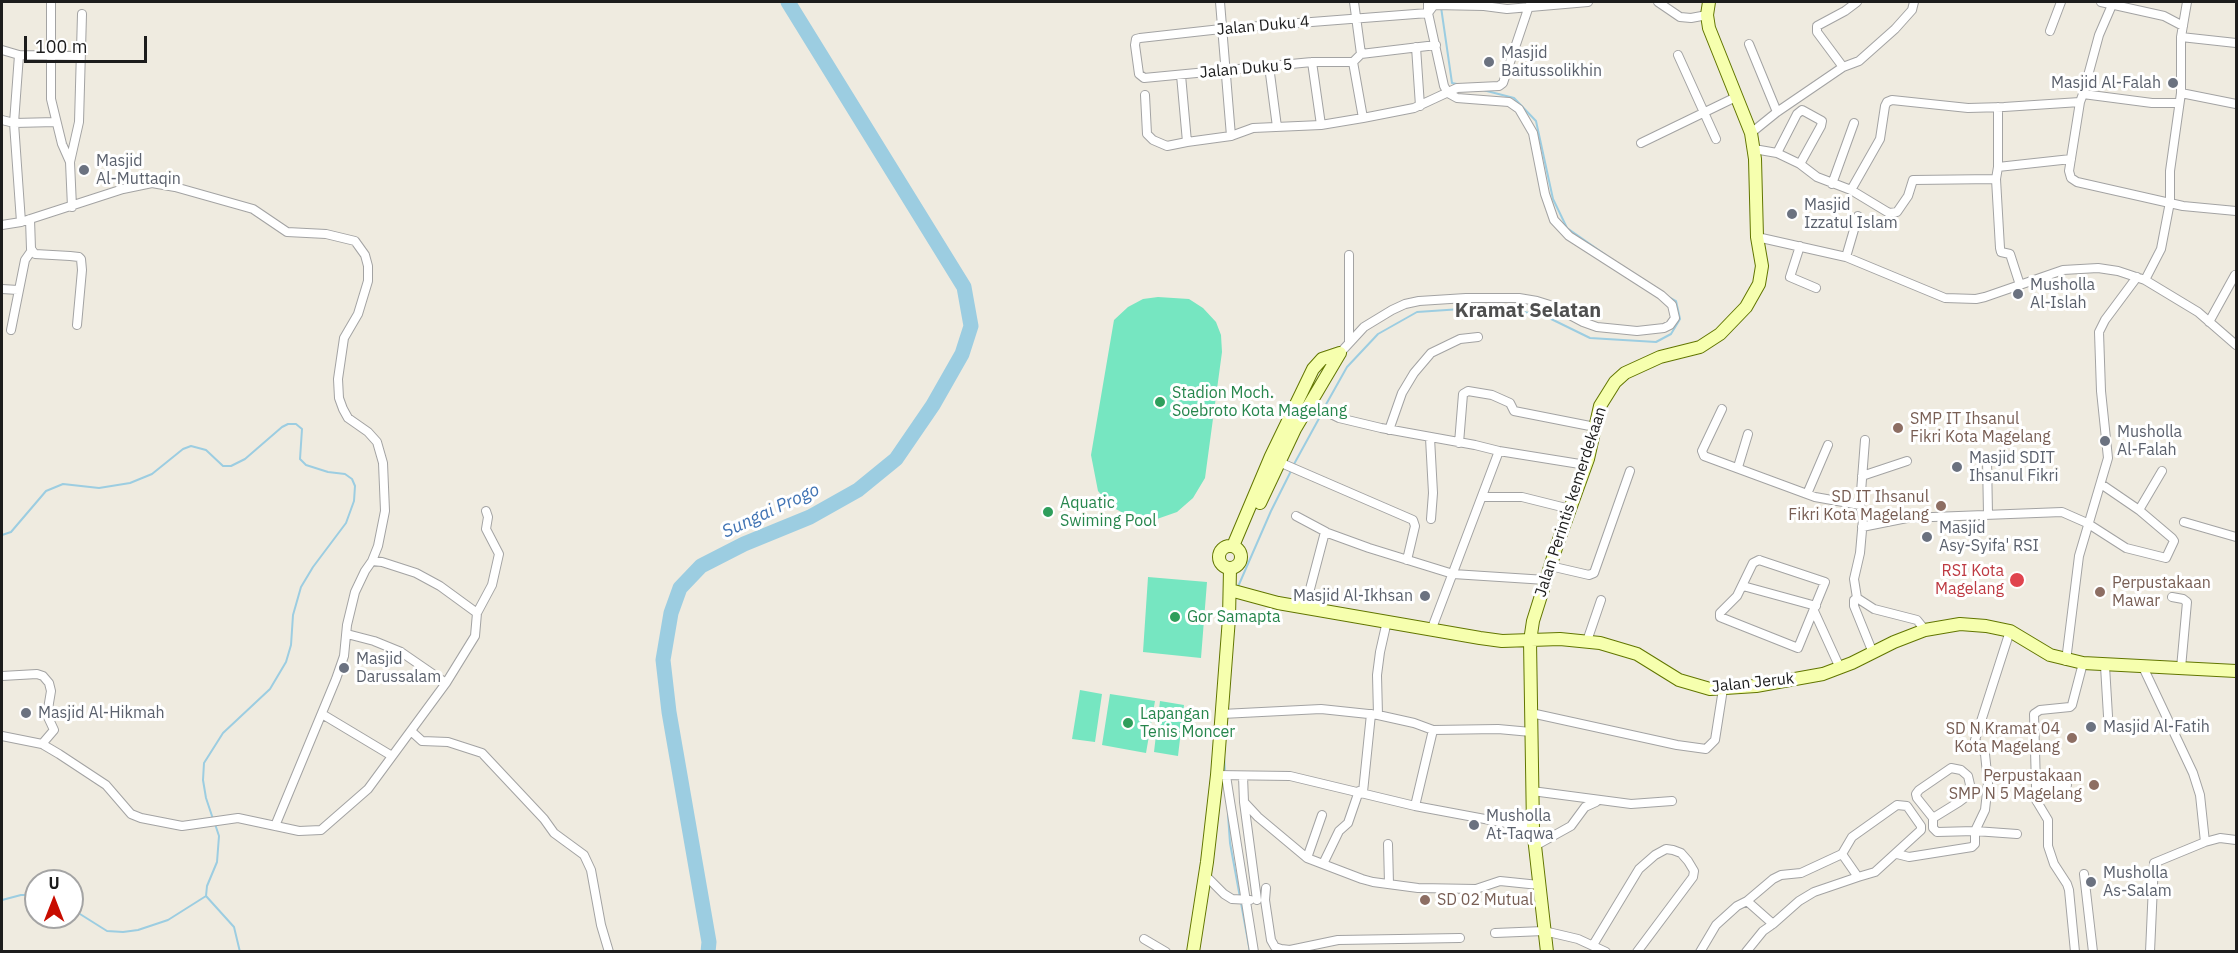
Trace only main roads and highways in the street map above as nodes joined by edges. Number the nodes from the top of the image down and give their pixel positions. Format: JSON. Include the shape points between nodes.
{"nodes":[{"id":1,"x":1709,"y":2,"type":"edge"},
{"id":2,"x":1281,"y":456,"type":"junction"},
{"id":3,"x":1236,"y":548,"type":"junction"},
{"id":4,"x":1230,"y":569,"type":"junction"},
{"id":5,"x":1235,"y":591,"type":"junction"},
{"id":6,"x":1530,"y":641,"type":"junction"},
{"id":7,"x":2236,"y":671,"type":"edge"},
{"id":8,"x":1193,"y":951,"type":"edge"},
{"id":9,"x":1547,"y":951,"type":"edge"}],
"edges":[{"from":1,"to":6,"type":"main road","name":"Jalan Perintis kemerdekaan","via":[[1709,28],[1754,149],[1762,266],[1759,284],[1746,308],[1700,348],[1660,357],[1625,373],[1615,382],[1600,406],[1586,465],[1550,566]]},
{"from":2,"to":2,"type":"main road","via":[[1313,369],[1322,359],[1340,353],[1319,408]]},
{"from":2,"to":3,"type":"main road"},
{"from":3,"to":4,"type":"main road","via":[[1241,561]]},
{"from":3,"to":4,"type":"main road","via":[[1223,548],[1218,557],[1221,565]]},
{"from":4,"to":5,"type":"main road"},
{"from":5,"to":6,"type":"main road","name":"Jalan Jeruk","via":[[1305,608],[1491,639]]},
{"from":5,"to":8,"type":"main road","via":[[1226,714],[1231,776],[1205,875]]},
{"from":6,"to":7,"type":"main road","name":"Jalan Jeruk","via":[[1587,641],[1637,654],[1679,680],[1710,689],[1756,686],[1823,674],[1925,630],[1960,624],[2010,631],[2066,661]]},
{"from":6,"to":9,"type":"main road","name":"Jalan Perintis kemerdekaan","via":[[1533,828]]}]}
